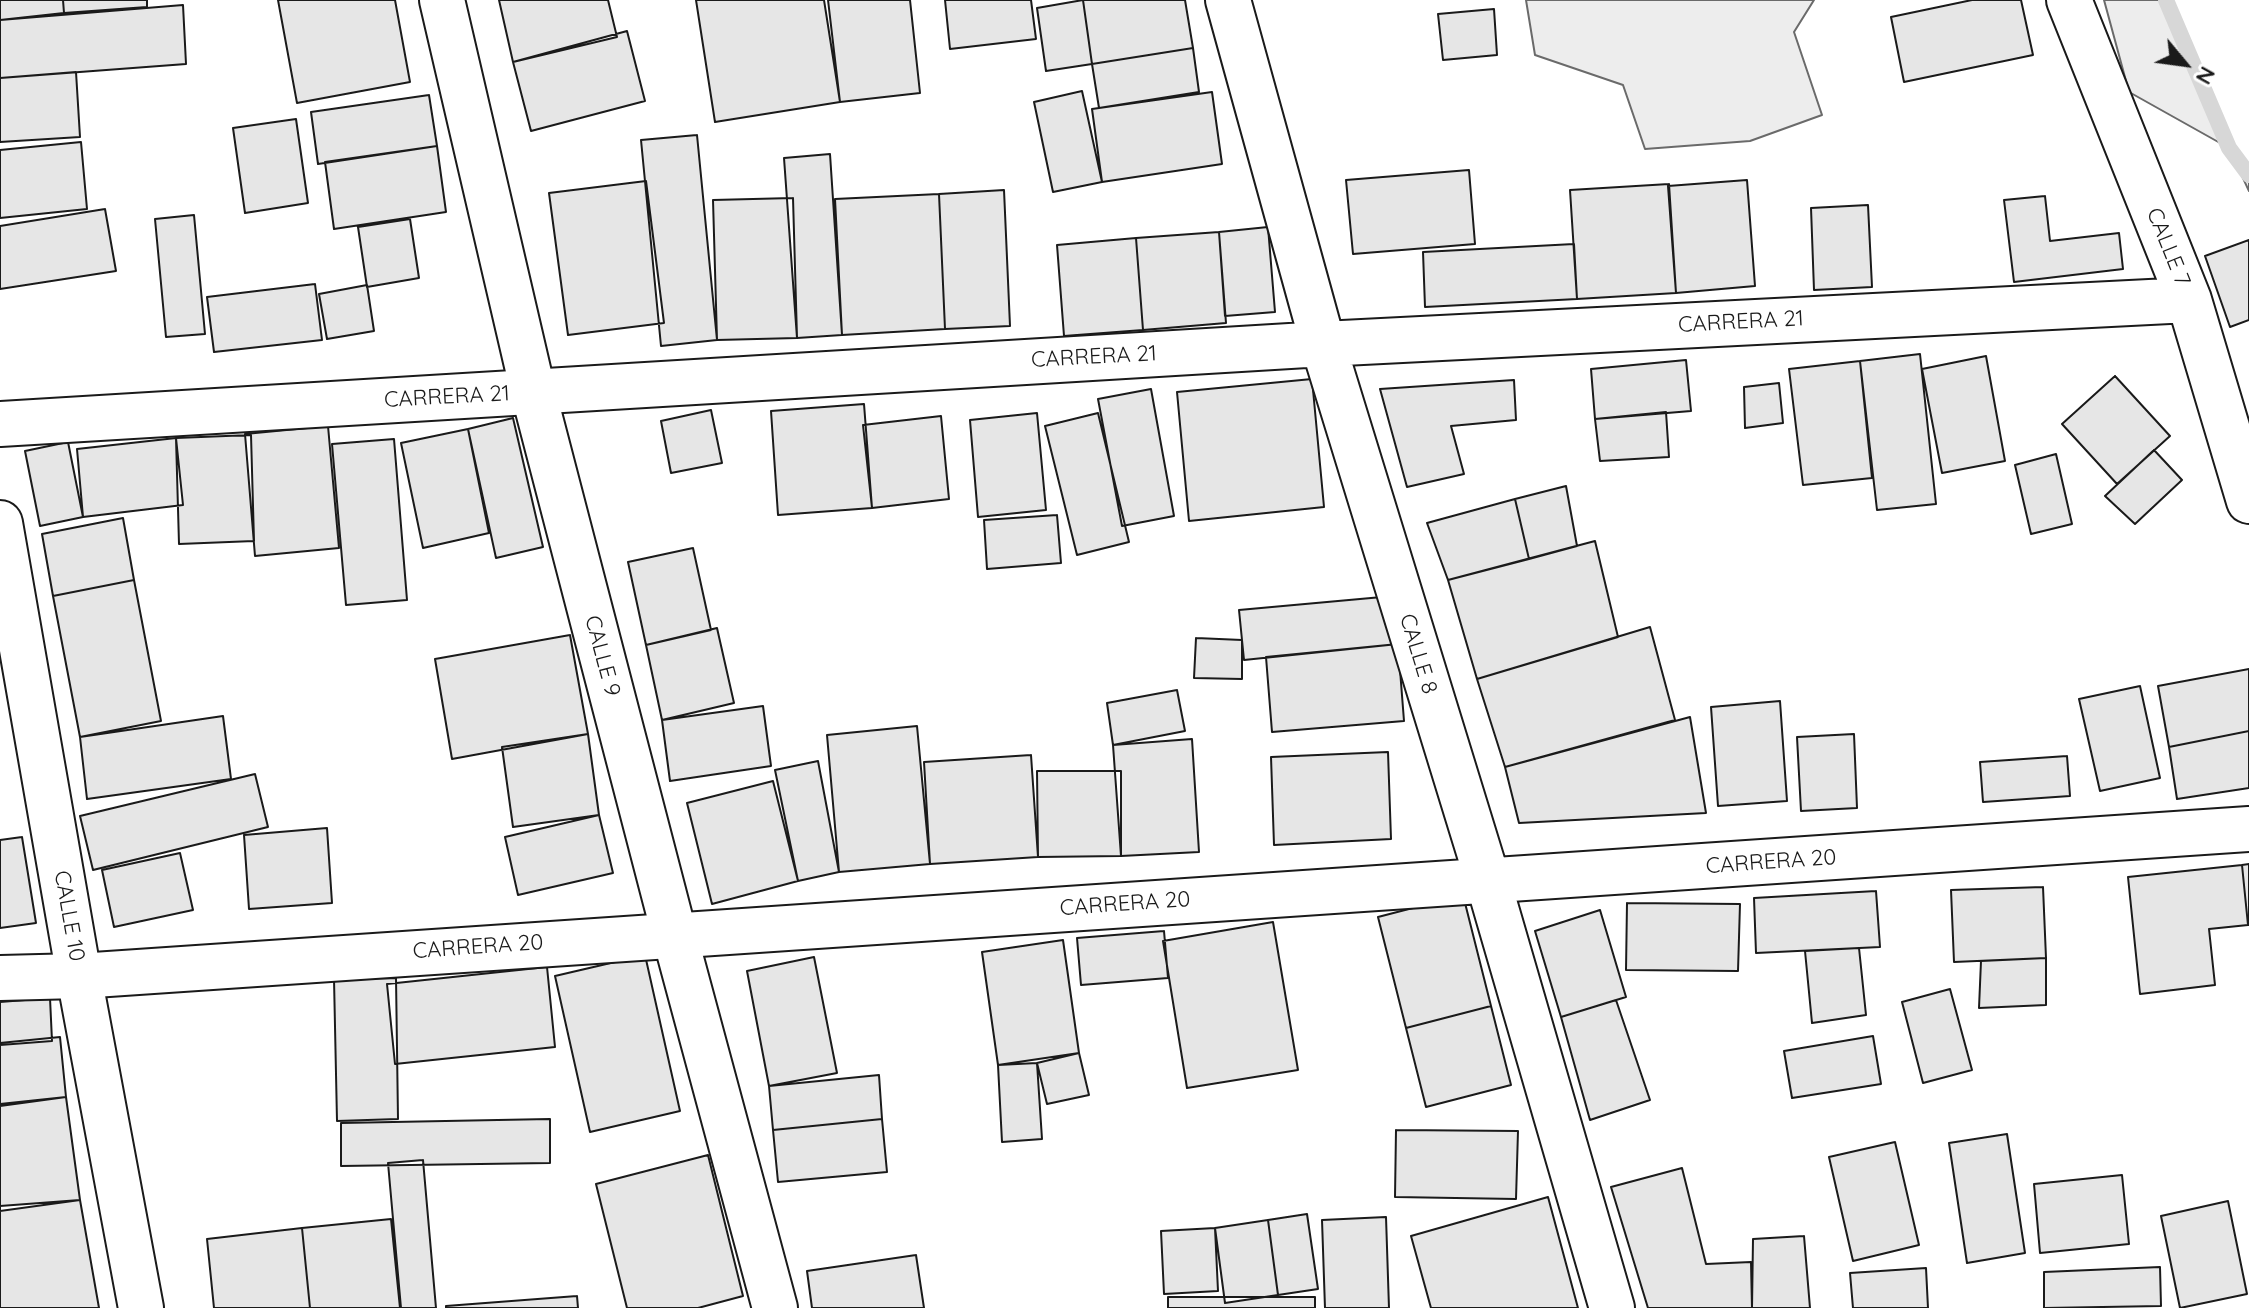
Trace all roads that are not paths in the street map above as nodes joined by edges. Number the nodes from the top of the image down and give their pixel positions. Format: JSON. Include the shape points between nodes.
{"nodes":[{"id":1,"x":442,"y":0,"type":"edge"},
{"id":2,"x":1228,"y":0,"type":"edge"},
{"id":3,"x":2069,"y":0,"type":"edge"},
{"id":4,"x":2189,"y":300,"type":"junction"},
{"id":5,"x":1323,"y":344,"type":"junction"},
{"id":6,"x":533,"y":391,"type":"junction"},
{"id":7,"x":0,"y":424,"type":"edge"},
{"id":8,"x":2249,"y":501,"type":"edge"},
{"id":9,"x":0,"y":523,"type":"edge"},
{"id":10,"x":2249,"y":829,"type":"edge"},
{"id":11,"x":1488,"y":881,"type":"junction"},
{"id":12,"x":674,"y":933,"type":"junction"},
{"id":13,"x":79,"y":976,"type":"junction"},
{"id":14,"x":0,"y":978,"type":"edge"},
{"id":15,"x":141,"y":1308,"type":"edge"},
{"id":16,"x":775,"y":1308,"type":"edge"},
{"id":17,"x":1612,"y":1308,"type":"edge"}],
"edges":[{"from":1,"to":6,"type":"street","name":"CALLE 9"},
{"from":2,"to":5,"type":"street","name":"CALLE 8"},
{"from":3,"to":4,"type":"street","name":"CALLE 7"},
{"from":4,"to":5,"type":"street","name":"CARRERA 21"},
{"from":4,"to":8,"type":"street","name":"CALLE 7"},
{"from":5,"to":6,"type":"street","name":"CARRERA 21"},
{"from":5,"to":11,"type":"street","name":"CALLE 8"},
{"from":6,"to":7,"type":"street","name":"CARRERA 21"},
{"from":6,"to":12,"type":"street","name":"CALLE 9"},
{"from":9,"to":13,"type":"street","name":"CALLE 10"},
{"from":10,"to":11,"type":"street","name":"CARRERA 20"},
{"from":11,"to":12,"type":"street","name":"CARRERA 20"},
{"from":11,"to":17,"type":"street","name":"CALLE 8"},
{"from":12,"to":13,"type":"street","name":"CARRERA 20"},
{"from":12,"to":16,"type":"street","name":"CALLE 9"},
{"from":13,"to":14,"type":"street","name":"CARRERA 20"},
{"from":13,"to":15,"type":"street","name":"CALLE 10"}]}
